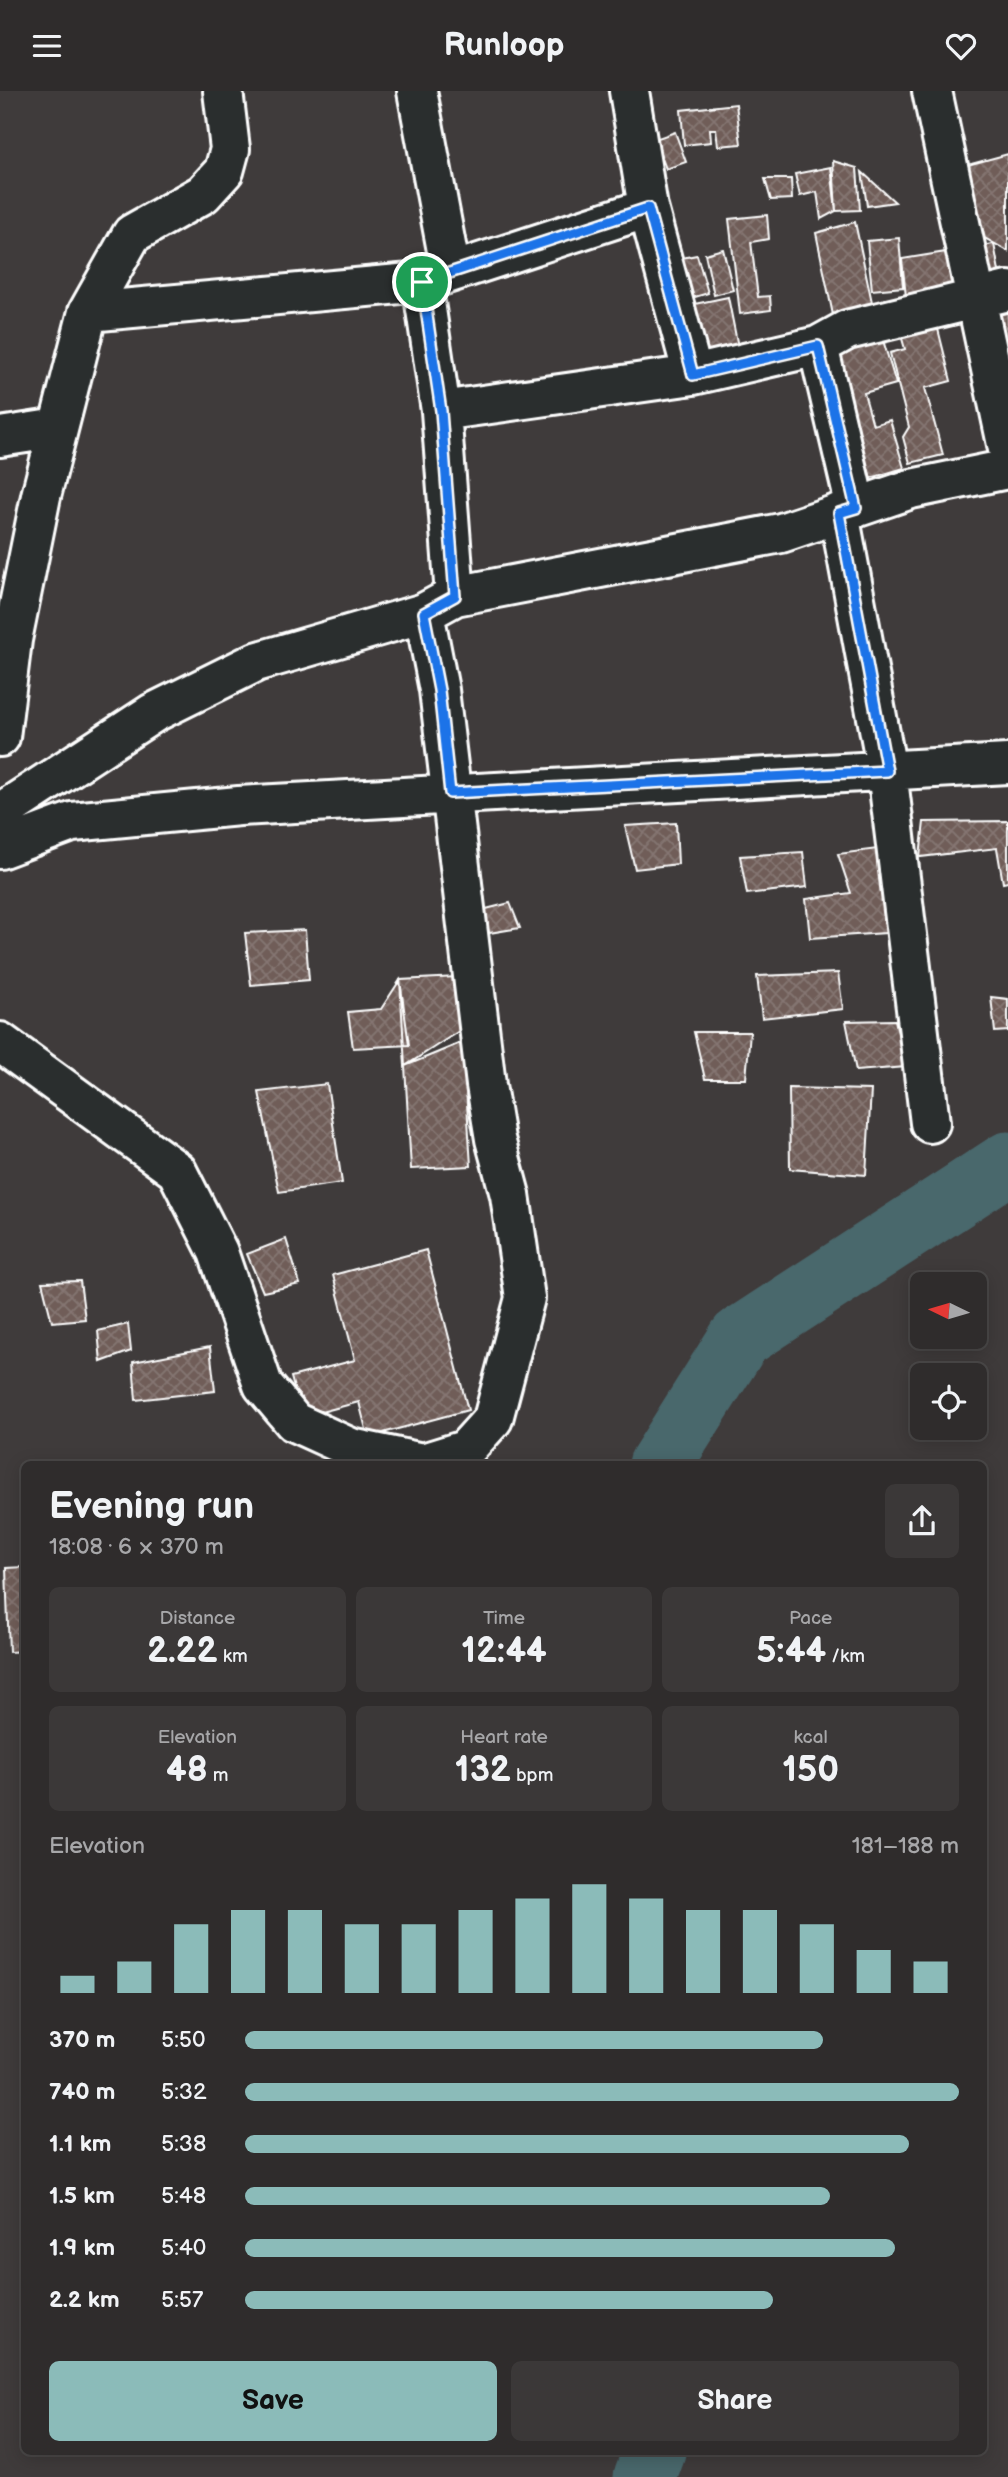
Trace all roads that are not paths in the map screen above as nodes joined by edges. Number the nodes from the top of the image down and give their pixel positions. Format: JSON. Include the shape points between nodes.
{"nodes":[{"id":1,"x":223,"y":91,"type":"edge"},
{"id":2,"x":417,"y":91,"type":"edge"},
{"id":3,"x":629,"y":91,"type":"edge"},
{"id":4,"x":932,"y":91,"type":"edge"},
{"id":5,"x":648,"y":208,"type":"junction"},
{"id":6,"x":436,"y":277,"type":"junction"},
{"id":7,"x":992,"y":296,"type":"edge"},
{"id":8,"x":88,"y":312,"type":"junction"},
{"id":9,"x":818,"y":346,"type":"junction"},
{"id":10,"x":693,"y":375,"type":"junction"},
{"id":11,"x":441,"y":411,"type":"junction"},
{"id":12,"x":58,"y":428,"type":"junction"},
{"id":13,"x":0,"y":437,"type":"edge"},
{"id":14,"x":1008,"y":449,"type":"edge"},
{"id":15,"x":1008,"y":469,"type":"edge"},
{"id":16,"x":847,"y":511,"type":"junction"},
{"id":17,"x":12,"y":579,"type":"edge"},
{"id":18,"x":440,"y":605,"type":"junction"},
{"id":19,"x":0,"y":737,"type":"edge"},
{"id":20,"x":1008,"y":764,"type":"edge"},
{"id":21,"x":887,"y":771,"type":"junction"},
{"id":22,"x":450,"y":793,"type":"junction"},
{"id":23,"x":0,"y":813,"type":"edge"},
{"id":24,"x":0,"y":849,"type":"edge"},
{"id":25,"x":0,"y":1042,"type":"edge"},
{"id":26,"x":930,"y":1123,"type":"dead end"},
{"id":27,"x":413,"y":1461,"type":"edge"},
{"id":28,"x":429,"y":1461,"type":"edge"}],
"edges":[{"from":1,"to":8,"type":"street","via":[[230,149],[224,171],[203,194],[132,234]]},
{"from":2,"to":6,"type":"street"},
{"from":3,"to":5,"type":"street"},
{"from":4,"to":7,"type":"street"},
{"from":5,"to":6,"type":"street"},
{"from":5,"to":10,"type":"street"},
{"from":6,"to":8,"type":"street"},
{"from":6,"to":11,"type":"street"},
{"from":7,"to":9,"type":"street","via":[[847,330]]},
{"from":7,"to":14,"type":"street"},
{"from":8,"to":12,"type":"street"},
{"from":9,"to":10,"type":"street"},
{"from":9,"to":16,"type":"street"},
{"from":10,"to":11,"type":"street"},
{"from":11,"to":18,"type":"street"},
{"from":12,"to":13,"type":"street"},
{"from":12,"to":17,"type":"street","via":[[41,496]]},
{"from":15,"to":16,"type":"street","via":[[911,489]]},
{"from":16,"to":18,"type":"street","via":[[781,533]]},
{"from":16,"to":21,"type":"street"},
{"from":17,"to":19,"type":"street","via":[[12,640]]},
{"from":18,"to":22,"type":"street","via":[[439,690]]},
{"from":18,"to":23,"type":"street","via":[[256,662],[153,713]]},
{"from":20,"to":21,"type":"street"},
{"from":21,"to":22,"type":"street"},
{"from":21,"to":26,"type":"street"},
{"from":22,"to":24,"type":"street","via":[[72,822]]},
{"from":22,"to":28,"type":"street","via":[[486,1085],[510,1195],[525,1298],[494,1419],[465,1450]]},
{"from":25,"to":27,"type":"street","via":[[177,1171],[218,1252],[263,1385],[294,1422],[351,1448]]}]}
